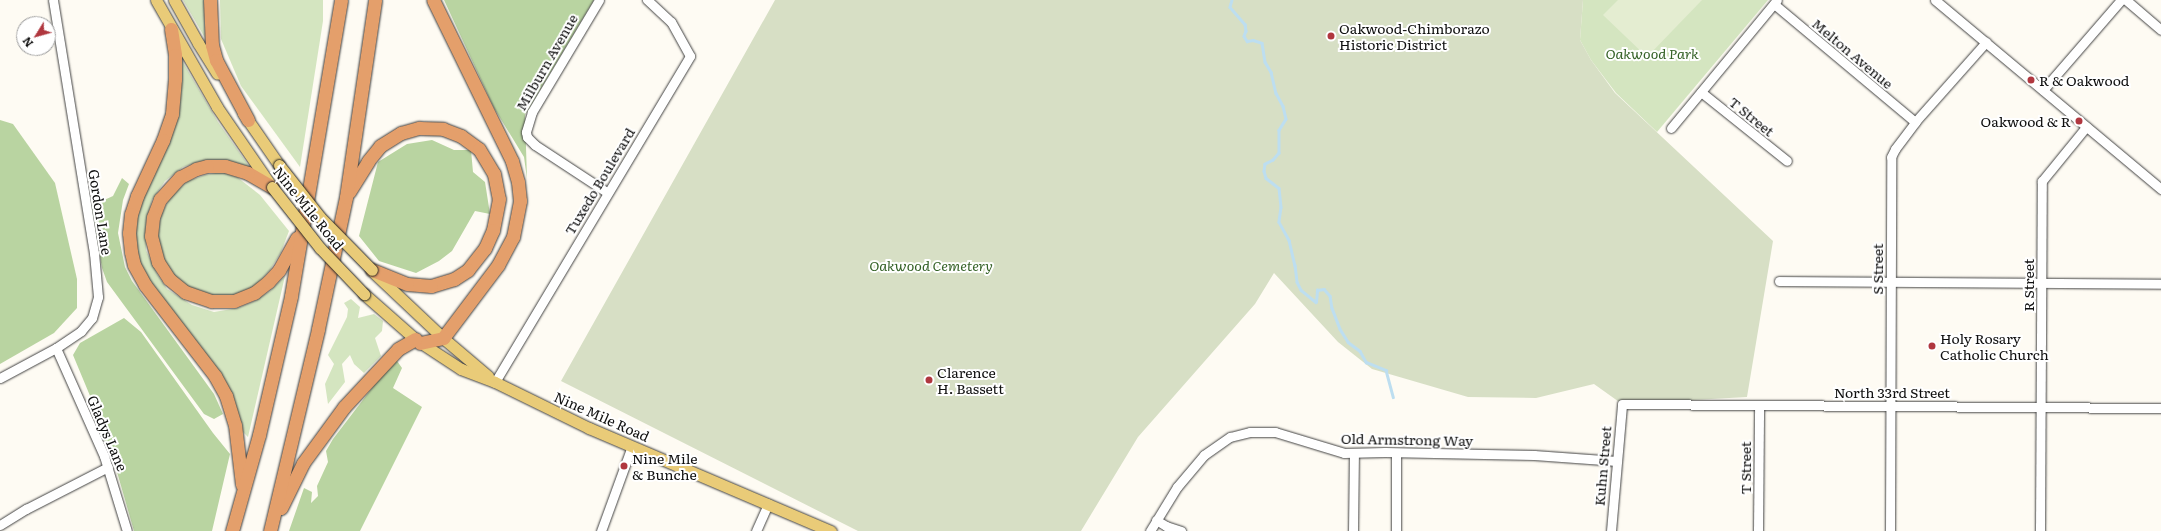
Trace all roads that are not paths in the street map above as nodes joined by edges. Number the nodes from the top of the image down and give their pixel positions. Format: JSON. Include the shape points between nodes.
{"nodes":[{"id":1,"x":53,"y":0,"type":"edge"},
{"id":2,"x":156,"y":0,"type":"edge"},
{"id":3,"x":174,"y":0,"type":"edge"},
{"id":4,"x":210,"y":0,"type":"edge"},
{"id":5,"x":333,"y":0,"type":"edge"},
{"id":6,"x":341,"y":0,"type":"edge"},
{"id":7,"x":375,"y":0,"type":"edge"},
{"id":8,"x":433,"y":0,"type":"edge"},
{"id":9,"x":599,"y":0,"type":"edge"},
{"id":10,"x":647,"y":0,"type":"edge"},
{"id":11,"x":1936,"y":0,"type":"edge"},
{"id":12,"x":2121,"y":0,"type":"edge"},
{"id":13,"x":2126,"y":0,"type":"edge"},
{"id":14,"x":1776,"y":2,"type":"edge"},
{"id":15,"x":337,"y":23,"type":"junction"},
{"id":16,"x":171,"y":29,"type":"junction"},
{"id":17,"x":2161,"y":30,"type":"edge"},
{"id":18,"x":1986,"y":42,"type":"junction"},
{"id":19,"x":2043,"y":90,"type":"junction"},
{"id":20,"x":1701,"y":92,"type":"junction"},
{"id":21,"x":248,"y":120,"type":"junction"},
{"id":22,"x":1916,"y":122,"type":"junction"},
{"id":23,"x":2086,"y":127,"type":"junction"},
{"id":24,"x":1670,"y":128,"type":"dead end"},
{"id":25,"x":1786,"y":161,"type":"dead end"},
{"id":26,"x":2160,"y":186,"type":"edge"},
{"id":27,"x":272,"y":187,"type":"junction"},
{"id":28,"x":608,"y":193,"type":"junction"},
{"id":29,"x":346,"y":197,"type":"junction"},
{"id":30,"x":303,"y":228,"type":"junction"},
{"id":31,"x":372,"y":270,"type":"junction"},
{"id":32,"x":1779,"y":281,"type":"dead end"},
{"id":33,"x":1891,"y":282,"type":"junction"},
{"id":34,"x":2042,"y":284,"type":"junction"},
{"id":35,"x":2161,"y":284,"type":"edge"},
{"id":36,"x":443,"y":338,"type":"junction"},
{"id":37,"x":417,"y":341,"type":"junction"},
{"id":38,"x":56,"y":348,"type":"junction"},
{"id":39,"x":0,"y":378,"type":"edge"},
{"id":40,"x":495,"y":382,"type":"junction"},
{"id":41,"x":1622,"y":404,"type":"joint"},
{"id":42,"x":1760,"y":405,"type":"junction"},
{"id":43,"x":1890,"y":406,"type":"junction"},
{"id":44,"x":2041,"y":408,"type":"junction"},
{"id":45,"x":2161,"y":408,"type":"edge"},
{"id":46,"x":632,"y":446,"type":"junction"},
{"id":47,"x":1354,"y":453,"type":"junction"},
{"id":48,"x":1396,"y":453,"type":"junction"},
{"id":49,"x":1617,"y":461,"type":"junction"},
{"id":50,"x":108,"y":467,"type":"junction"},
{"id":51,"x":242,"y":494,"type":"junction"},
{"id":52,"x":768,"y":504,"type":"junction"},
{"id":53,"x":1156,"y":520,"type":"junction"},
{"id":54,"x":0,"y":525,"type":"edge"},
{"id":55,"x":271,"y":527,"type":"edge"},
{"id":56,"x":127,"y":531,"type":"edge"},
{"id":57,"x":232,"y":531,"type":"edge"},
{"id":58,"x":601,"y":531,"type":"edge"},
{"id":59,"x":756,"y":531,"type":"edge"},
{"id":60,"x":831,"y":531,"type":"edge"},
{"id":61,"x":1150,"y":531,"type":"edge"},
{"id":62,"x":1181,"y":531,"type":"edge"},
{"id":63,"x":1353,"y":531,"type":"edge"},
{"id":64,"x":1396,"y":531,"type":"edge"},
{"id":65,"x":1611,"y":531,"type":"edge"},
{"id":66,"x":1758,"y":531,"type":"edge"},
{"id":67,"x":1890,"y":531,"type":"edge"},
{"id":68,"x":2040,"y":531,"type":"edge"}],
"edges":[{"from":1,"to":38,"type":"street","name":"Gordon Lane","via":[[98,290],[97,305],[86,325]]},
{"from":2,"to":16,"type":"main road","name":"Nine Mile Road"},
{"from":3,"to":21,"type":"main road","name":"Nine Mile Road","via":[[198,43]]},
{"from":4,"to":21,"type":"highway","via":[[212,45],[216,60]]},
{"from":5,"to":15,"type":"highway"},
{"from":6,"to":15,"type":"highway"},
{"from":7,"to":29,"type":"highway"},
{"from":8,"to":36,"type":"highway","via":[[512,161],[520,201],[513,237],[498,266]]},
{"from":9,"to":28,"type":"street","name":"Milburn Avenue","via":[[526,126],[527,137],[530,140]]},
{"from":10,"to":28,"type":"street","name":"Tuxedo Boulevard","via":[[666,16],[690,56]]},
{"from":11,"to":18,"type":"street"},
{"from":12,"to":19,"type":"street"},
{"from":13,"to":17,"type":"street"},
{"from":14,"to":20,"type":"street"},
{"from":14,"to":22,"type":"street","name":"Melton Avenue"},
{"from":15,"to":30,"type":"highway"},
{"from":16,"to":27,"type":"main road","name":"Nine Mile Road","via":[[217,107]]},
{"from":16,"to":51,"type":"highway","via":[[175,79],[172,114],[131,214],[131,252],[134,265],[145,285],[215,376],[226,396],[238,440]]},
{"from":18,"to":19,"type":"street"},
{"from":18,"to":22,"type":"street","name":"S Street"},
{"from":19,"to":23,"type":"street"},
{"from":20,"to":24,"type":"street"},
{"from":20,"to":25,"type":"street","name":"T Street"},
{"from":21,"to":31,"type":"main road","name":"Nine Mile Road","bridge":true,"via":[[320,217]]},
{"from":22,"to":33,"type":"street","name":"S Street","via":[[1891,157]]},
{"from":23,"to":26,"type":"street"},
{"from":23,"to":34,"type":"street","name":"R Street","via":[[2042,181]]},
{"from":27,"to":30,"type":"highway","via":[[244,172],[217,166],[196,169],[173,183],[158,203],[151,227],[154,254],[165,275],[185,292],[201,300],[226,302],[242,298],[262,287],[278,270]]},
{"from":27,"to":37,"type":"main road","name":"Nine Mile Road","bridge":true,"via":[[320,248],[364,294]]},
{"from":28,"to":40,"type":"street","name":"Tuxedo Boulevard"},
{"from":29,"to":31,"type":"highway","via":[[380,146],[400,133],[419,128],[443,129],[468,140],[483,155],[494,174],[499,199],[493,230],[486,248],[468,270],[454,279],[431,286],[407,284]]},
{"from":29,"to":55,"type":"highway","via":[[320,322]]},
{"from":30,"to":51,"type":"highway","via":[[282,337]]},
{"from":31,"to":36,"type":"main road","name":"Nine Mile Road"},
{"from":32,"to":33,"type":"street"},
{"from":33,"to":34,"type":"street"},
{"from":33,"to":43,"type":"street","name":"S Street"},
{"from":34,"to":35,"type":"street"},
{"from":34,"to":44,"type":"street","name":"R Street"},
{"from":36,"to":37,"type":"highway"},
{"from":36,"to":40,"type":"main road","name":"Nine Mile Road"},
{"from":37,"to":40,"type":"main road","name":"Nine Mile Road","via":[[461,369]]},
{"from":37,"to":55,"type":"highway","via":[[398,348],[344,407],[303,463]]},
{"from":38,"to":39,"type":"street","name":"Gordon Lane"},
{"from":38,"to":50,"type":"street","name":"Gladys Lane"},
{"from":40,"to":46,"type":"main road","name":"Nine Mile Road","via":[[552,411]]},
{"from":41,"to":42,"type":"street","name":"North 33rd Street"},
{"from":41,"to":49,"type":"street","name":"Kuhn Street"},
{"from":42,"to":43,"type":"street","name":"North 33rd Street"},
{"from":42,"to":66,"type":"street","name":"T Street"},
{"from":43,"to":44,"type":"street","name":"North 33rd Street"},
{"from":43,"to":67,"type":"street","name":"S Street"},
{"from":44,"to":45,"type":"street","name":"North 33rd Street"},
{"from":44,"to":68,"type":"street","name":"R Street"},
{"from":46,"to":52,"type":"main road","name":"Nine Mile Road"},
{"from":46,"to":58,"type":"street"},
{"from":47,"to":48,"type":"street","name":"Old Armstrong Way"},
{"from":47,"to":53,"type":"street","name":"Old Armstrong Way","via":[[1338,452],[1275,432],[1239,434],[1204,455],[1177,487]]},
{"from":47,"to":63,"type":"street"},
{"from":48,"to":49,"type":"street","name":"Old Armstrong Way","via":[[1541,455]]},
{"from":48,"to":64,"type":"street"},
{"from":49,"to":65,"type":"street","name":"Kuhn Street"},
{"from":50,"to":54,"type":"street"},
{"from":50,"to":56,"type":"street","name":"Gladys Lane"},
{"from":51,"to":57,"type":"highway"},
{"from":52,"to":59,"type":"street"},
{"from":52,"to":60,"type":"main road","name":"Nine Mile Road"},
{"from":53,"to":61,"type":"street","name":"Old Armstrong Way"},
{"from":53,"to":62,"type":"street"}]}
